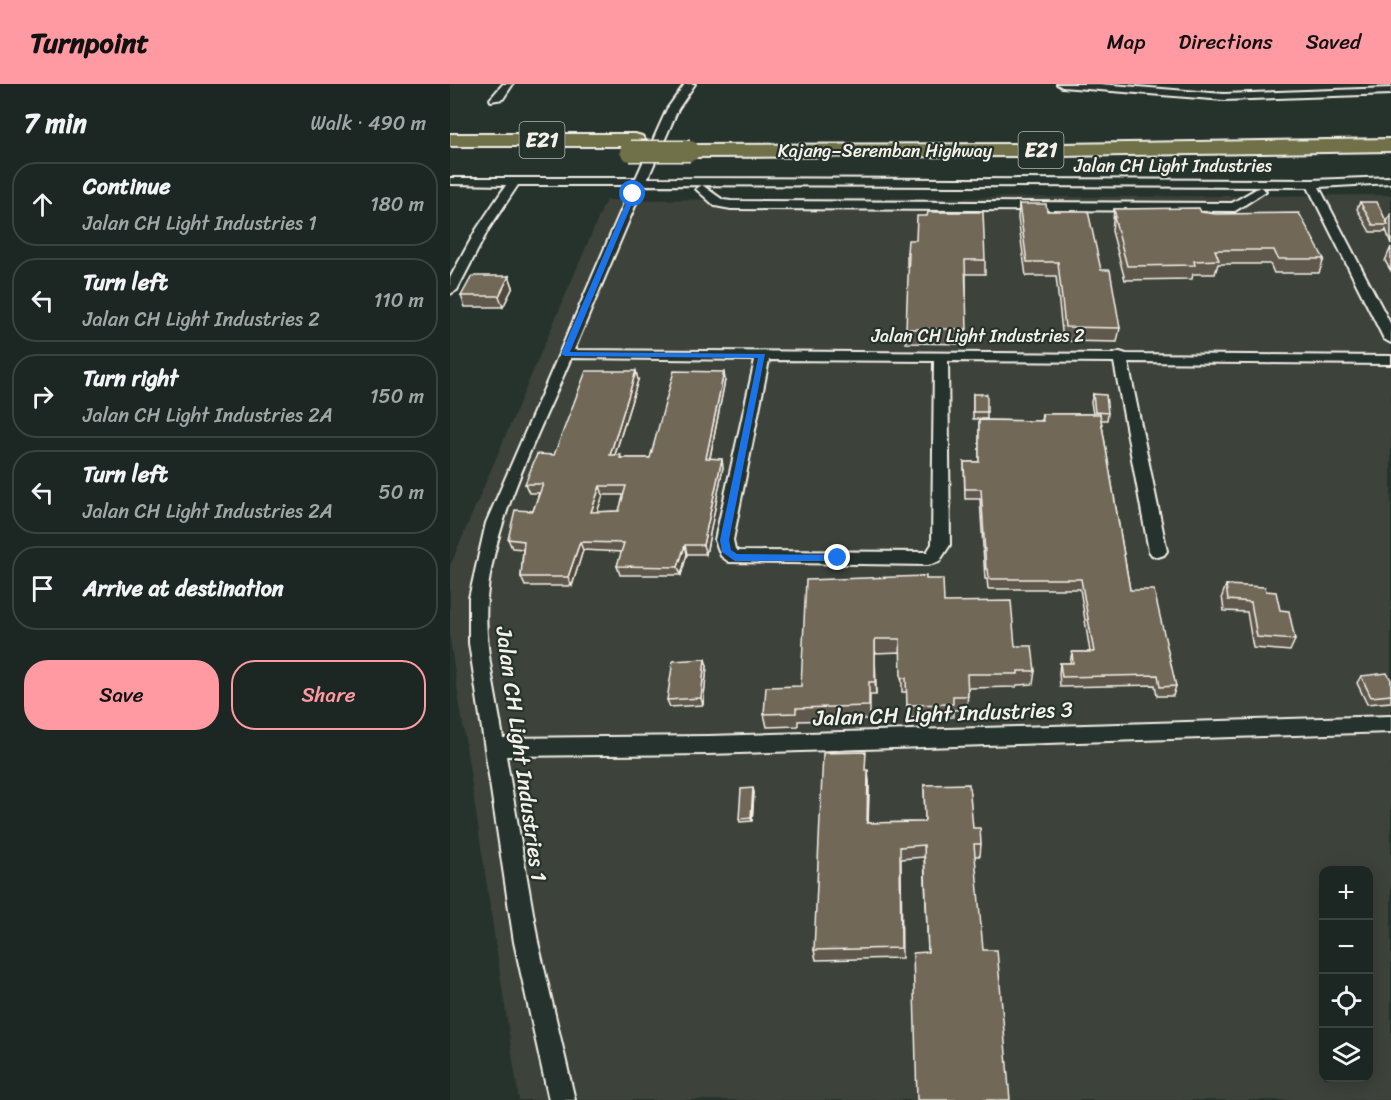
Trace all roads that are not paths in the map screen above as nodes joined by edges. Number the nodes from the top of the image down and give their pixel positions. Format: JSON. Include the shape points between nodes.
{"nodes":[{"id":1,"x":508,"y":84,"type":"edge"},
{"id":2,"x":690,"y":84,"type":"edge"},
{"id":3,"x":1062,"y":84,"type":"edge"},
{"id":4,"x":1240,"y":84,"type":"edge"},
{"id":5,"x":1159,"y":88,"type":"edge"},
{"id":6,"x":1331,"y":88,"type":"edge"},
{"id":7,"x":1391,"y":91,"type":"edge"},
{"id":8,"x":1246,"y":97,"type":"junction"},
{"id":9,"x":495,"y":99,"type":"dead end"},
{"id":10,"x":1391,"y":135,"type":"edge"},
{"id":11,"x":450,"y":140,"type":"edge"},
{"id":12,"x":1391,"y":145,"type":"edge"},
{"id":13,"x":632,"y":146,"type":"junction"},
{"id":14,"x":692,"y":146,"type":"junction"},
{"id":15,"x":450,"y":149,"type":"edge"},
{"id":16,"x":1391,"y":180,"type":"edge"},
{"id":17,"x":450,"y":181,"type":"edge"},
{"id":18,"x":640,"y":184,"type":"junction"},
{"id":19,"x":512,"y":185,"type":"junction"},
{"id":20,"x":1314,"y":187,"type":"junction"},
{"id":21,"x":1391,"y":187,"type":"edge"},
{"id":22,"x":450,"y":189,"type":"edge"},
{"id":23,"x":456,"y":269,"type":"edge"},
{"id":24,"x":450,"y":290,"type":"edge"},
{"id":25,"x":1391,"y":339,"type":"edge"},
{"id":26,"x":565,"y":354,"type":"junction"},
{"id":27,"x":763,"y":356,"type":"junction"},
{"id":28,"x":940,"y":356,"type":"junction"},
{"id":29,"x":1120,"y":356,"type":"junction"},
{"id":30,"x":1391,"y":360,"type":"edge"},
{"id":31,"x":1158,"y":551,"type":"dead end"},
{"id":32,"x":1391,"y":724,"type":"edge"},
{"id":33,"x":496,"y":747,"type":"junction"},
{"id":34,"x":562,"y":1100,"type":"edge"}],
"edges":[{"from":1,"to":9,"type":"street"},
{"from":2,"to":18,"type":"street","name":"Jalan CH Light Industries 1","via":[[674,104]]},
{"from":3,"to":5,"type":"street"},
{"from":4,"to":8,"type":"street"},
{"from":5,"to":8,"type":"street"},
{"from":6,"to":7,"type":"street"},
{"from":6,"to":8,"type":"street"},
{"from":10,"to":14,"type":"highway","name":"Kajang–Seremban Highway","number":"E21"},
{"from":11,"to":13,"type":"highway","name":"Kajang–Seremban Highway","number":"E21"},
{"from":12,"to":14,"type":"highway","name":"Kajang–Seremban Highway","number":"E21","via":[[1094,150]]},
{"from":13,"to":14,"type":"highway","name":"Kajang–Seremban Highway","number":"E21","bridge":true},
{"from":13,"to":15,"type":"highway","name":"Kajang–Seremban Highway","number":"E21"},
{"from":16,"to":20,"type":"street","name":"Jalan CH Light Industries"},
{"from":17,"to":19,"type":"street","name":"Jalan CH Light Industries"},
{"from":18,"to":19,"type":"street","name":"Jalan CH Light Industries"},
{"from":18,"to":20,"type":"street","name":"Jalan CH Light Industries"},
{"from":18,"to":20,"type":"street","name":"Jalan CH Light Industries","via":[[702,189],[719,203],[731,205],[895,207],[1235,207],[1260,191]]},
{"from":18,"to":26,"type":"street","name":"Jalan CH Light Industries 1"},
{"from":19,"to":22,"type":"street","name":"Jalan CH Light Industries"},
{"from":19,"to":23,"type":"street"},
{"from":20,"to":21,"type":"street","name":"Jalan CH Light Industries"},
{"from":20,"to":25,"type":"street"},
{"from":23,"to":24,"type":"street"},
{"from":26,"to":27,"type":"street","name":"Jalan CH Light Industries 2"},
{"from":26,"to":33,"type":"street","name":"Jalan CH Light Industries 1","via":[[494,523],[483,569],[478,598],[478,643]]},
{"from":27,"to":28,"type":"street","name":"Jalan CH Light Industries 2"},
{"from":27,"to":28,"type":"street","via":[[724,540],[727,552],[735,557],[928,559],[941,545]]},
{"from":28,"to":29,"type":"street","name":"Jalan CH Light Industries 2"},
{"from":29,"to":30,"type":"street","name":"Jalan CH Light Industries 2"},
{"from":29,"to":31,"type":"street"},
{"from":32,"to":33,"type":"street","name":"Jalan CH Light Industries 3","via":[[708,745]]},
{"from":33,"to":34,"type":"street","name":"Jalan CH Light Industries 1","via":[[526,942]]}]}
